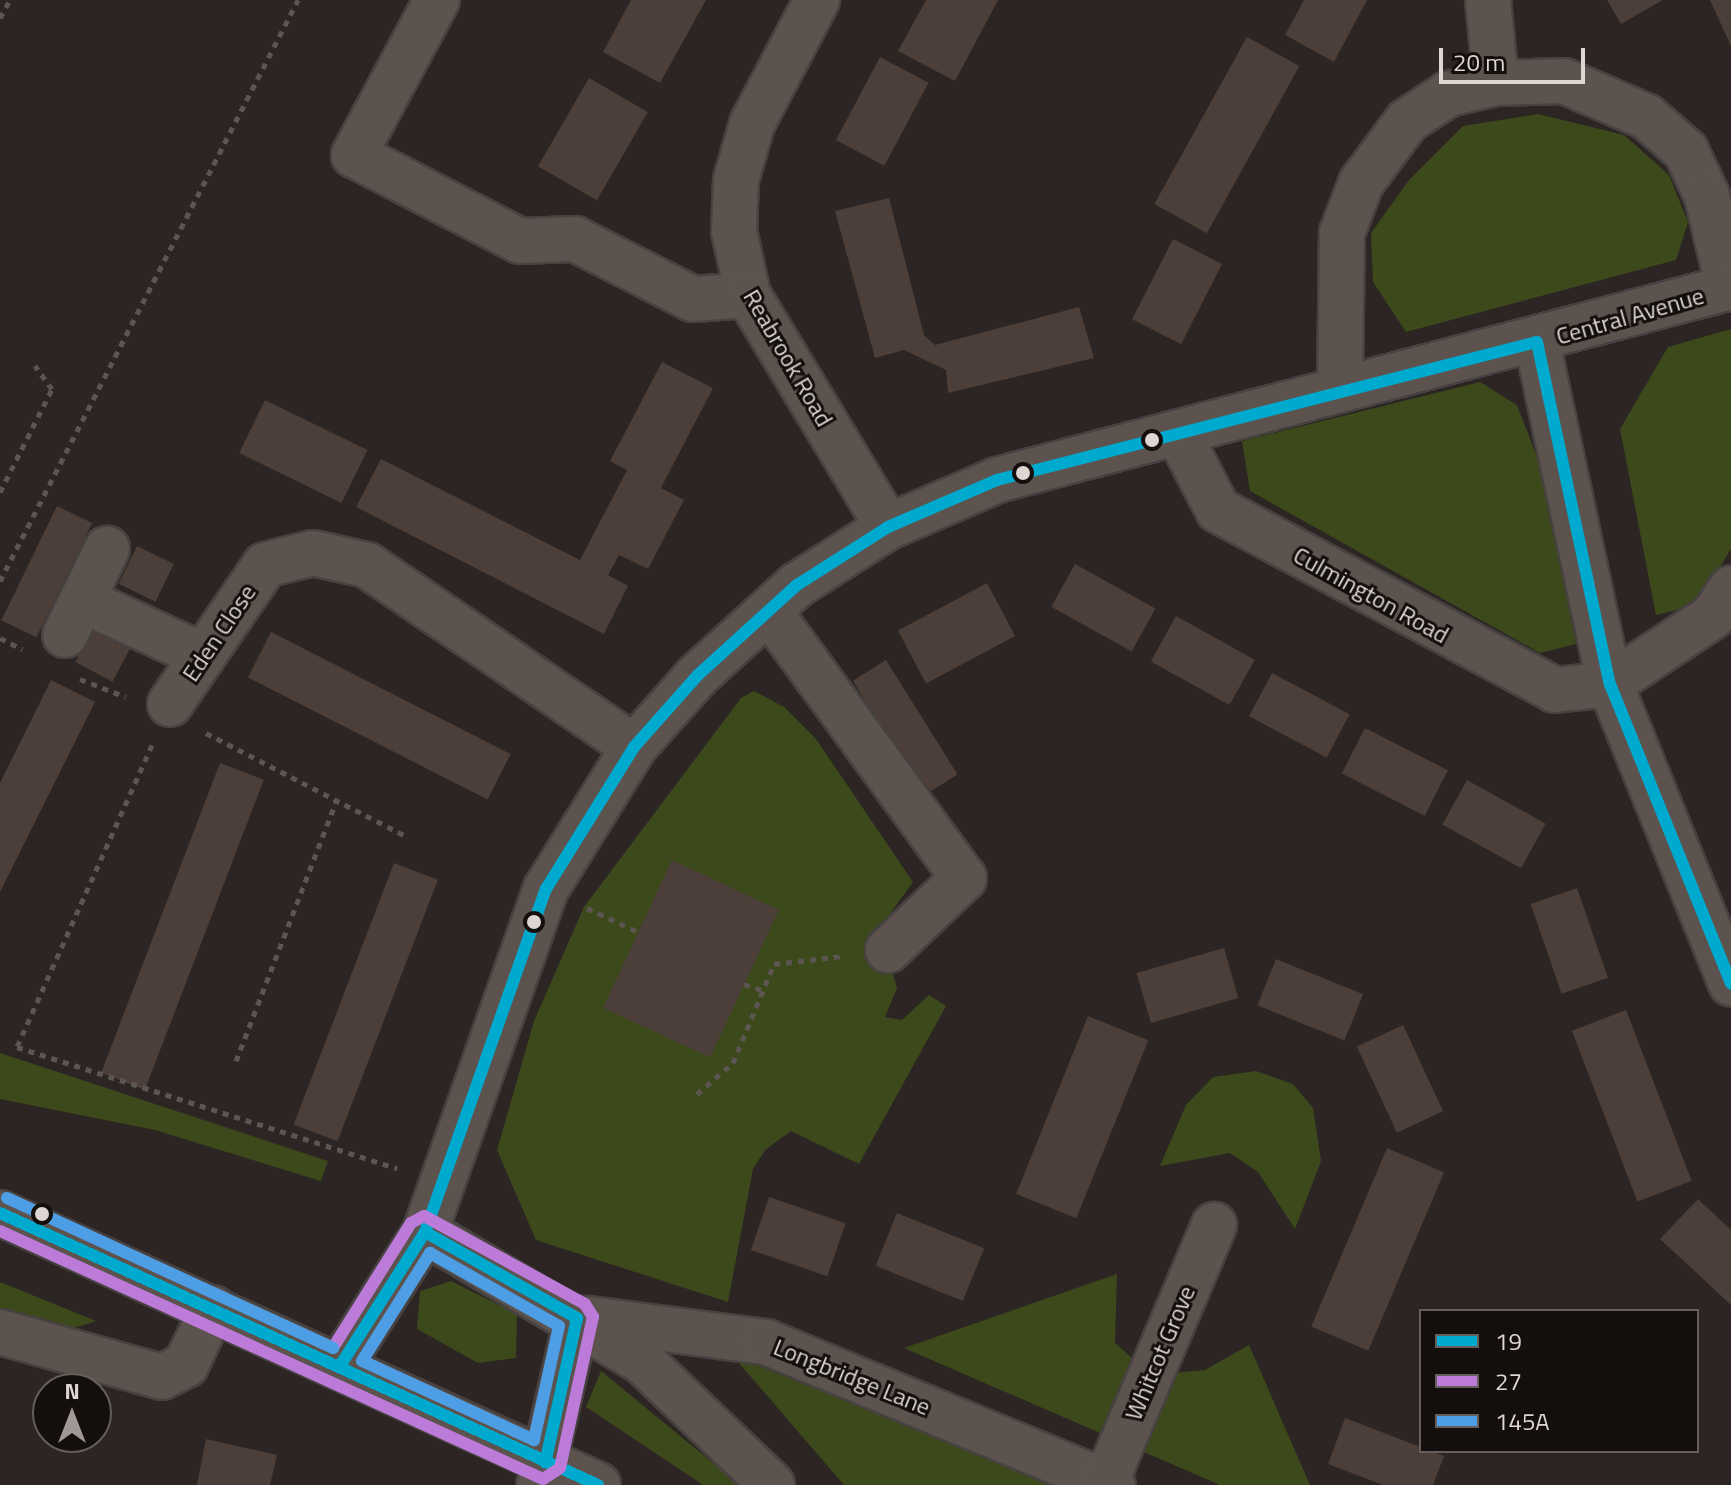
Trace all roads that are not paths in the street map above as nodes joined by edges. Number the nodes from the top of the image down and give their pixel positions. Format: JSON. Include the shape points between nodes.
{"nodes":[{"id":1,"x":437,"y":0,"type":"edge"},
{"id":2,"x":817,"y":0,"type":"edge"},
{"id":3,"x":1488,"y":0,"type":"edge"},
{"id":4,"x":1496,"y":83,"type":"junction"},
{"id":5,"x":1730,"y":288,"type":"edge"},
{"id":6,"x":748,"y":295,"type":"junction"},
{"id":7,"x":1537,"y":342,"type":"junction"},
{"id":8,"x":1340,"y":390,"type":"junction"},
{"id":9,"x":1178,"y":433,"type":"junction"},
{"id":10,"x":888,"y":527,"type":"junction"},
{"id":11,"x":107,"y":549,"type":"dead end"},
{"id":12,"x":1731,"y":588,"type":"edge"},
{"id":13,"x":769,"y":611,"type":"junction"},
{"id":14,"x":203,"y":656,"type":"junction"},
{"id":15,"x":1610,"y":684,"type":"junction"},
{"id":16,"x":170,"y":704,"type":"road end"},
{"id":17,"x":634,"y":747,"type":"junction"},
{"id":18,"x":888,"y":950,"type":"road end"},
{"id":19,"x":1731,"y":984,"type":"edge"},
{"id":20,"x":0,"y":1213,"type":"edge"},
{"id":21,"x":1214,"y":1225,"type":"dead end"},
{"id":22,"x":425,"y":1232,"type":"junction"},
{"id":23,"x":213,"y":1308,"type":"junction"},
{"id":24,"x":577,"y":1318,"type":"junction"},
{"id":25,"x":0,"y":1332,"type":"edge"},
{"id":26,"x":340,"y":1366,"type":"junction"},
{"id":27,"x":542,"y":1474,"type":"edge"},
{"id":28,"x":1110,"y":1483,"type":"edge"},
{"id":29,"x":598,"y":1485,"type":"edge"},
{"id":30,"x":772,"y":1485,"type":"edge"}],
"edges":[{"from":1,"to":6,"type":"street","via":[[354,155],[520,241],[575,239],[693,299]]},
{"from":2,"to":6,"type":"street","name":"Reabrook Road","via":[[752,124],[736,180],[734,231]]},
{"from":3,"to":4,"type":"street"},
{"from":4,"to":5,"type":"street","via":[[1564,81],[1647,117],[1686,151],[1707,196]]},
{"from":4,"to":8,"type":"street","via":[[1448,94],[1407,121],[1361,183],[1342,233]]},
{"from":5,"to":7,"type":"street","name":"Central Avenue"},
{"from":6,"to":10,"type":"street","name":"Reabrook Road"},
{"from":7,"to":8,"type":"street","name":"Central Avenue"},
{"from":7,"to":15,"type":"street"},
{"from":8,"to":9,"type":"street","name":"Central Avenue"},
{"from":9,"to":10,"type":"street","name":"Central Avenue","via":[[997,480]]},
{"from":9,"to":15,"type":"street","name":"Culmington Road","via":[[1218,510],[1523,678],[1555,690]]},
{"from":10,"to":13,"type":"street","name":"Central Avenue"},
{"from":11,"to":14,"type":"street","via":[[74,617]]},
{"from":12,"to":15,"type":"street","name":"Culmington Road","via":[[1713,616]]},
{"from":13,"to":17,"type":"street","name":"Central Avenue"},
{"from":13,"to":18,"type":"street","via":[[964,878]]},
{"from":14,"to":16,"type":"street","name":"Eden Close"},
{"from":14,"to":17,"type":"street","name":"Eden Close","via":[[265,565],[313,553],[367,565]]},
{"from":15,"to":19,"type":"street"},
{"from":17,"to":22,"type":"street","name":"Central Avenue","via":[[546,889]]},
{"from":20,"to":23,"type":"street"},
{"from":21,"to":28,"type":"street","name":"Whitcot Grove"},
{"from":22,"to":24,"type":"street","name":"Longbridge Lane"},
{"from":22,"to":26,"type":"street"},
{"from":23,"to":25,"type":"street","via":[[186,1365],[162,1377]]},
{"from":23,"to":26,"type":"street"},
{"from":24,"to":27,"type":"street"},
{"from":24,"to":28,"type":"street","name":"Longbridge Lane","via":[[766,1342]]},
{"from":24,"to":30,"type":"street","name":"Longbridge Lane","via":[[643,1362]]},
{"from":26,"to":27,"type":"street"},
{"from":27,"to":29,"type":"street"}]}
